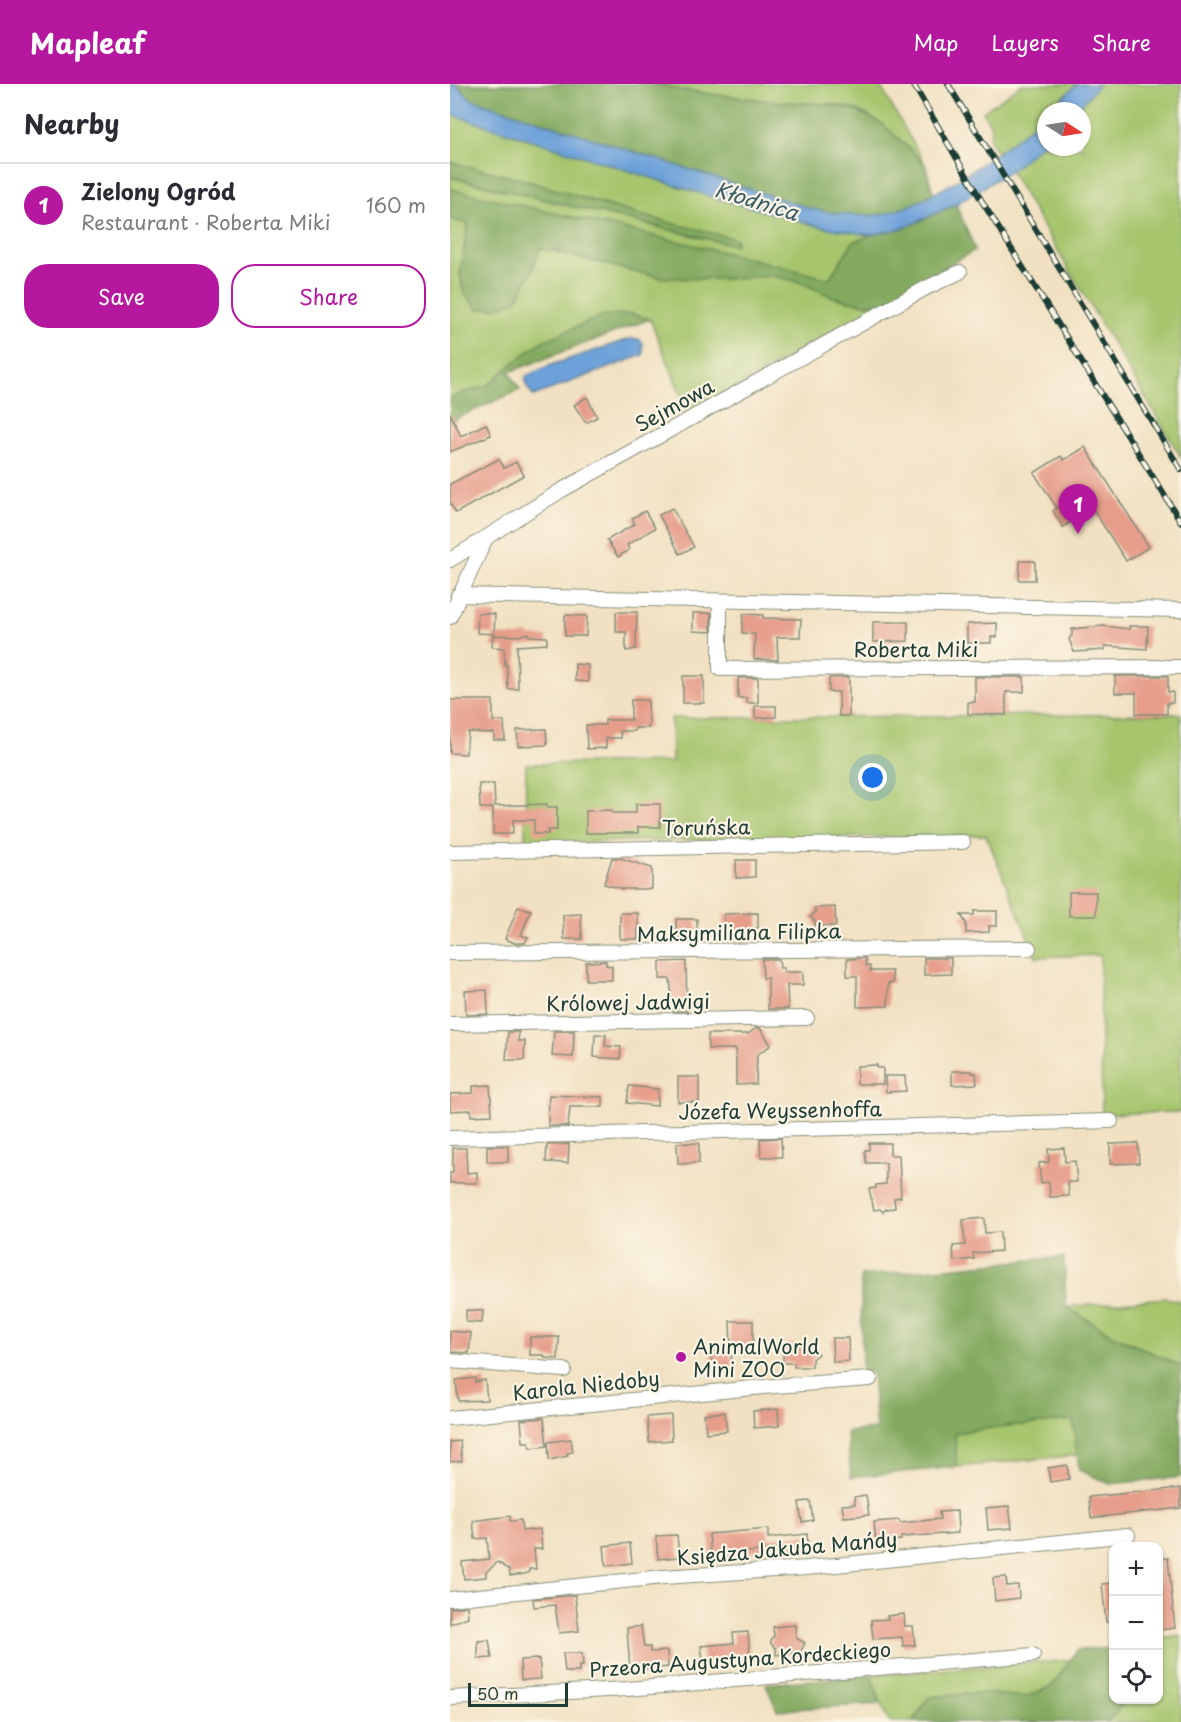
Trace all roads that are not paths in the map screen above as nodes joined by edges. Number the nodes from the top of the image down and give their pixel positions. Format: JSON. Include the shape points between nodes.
{"nodes":[{"id":1,"x":960,"y":272,"type":"dead end"},
{"id":2,"x":485,"y":540,"type":"junction"},
{"id":3,"x":450,"y":560,"type":"edge"},
{"id":4,"x":458,"y":596,"type":"junction"},
{"id":5,"x":720,"y":601,"type":"junction"},
{"id":6,"x":1181,"y":610,"type":"edge"},
{"id":7,"x":450,"y":617,"type":"edge"},
{"id":8,"x":1181,"y":667,"type":"edge"},
{"id":9,"x":963,"y":842,"type":"dead end"},
{"id":10,"x":450,"y":852,"type":"edge"},
{"id":11,"x":1029,"y":948,"type":"dead end"},
{"id":12,"x":450,"y":953,"type":"edge"},
{"id":13,"x":807,"y":1018,"type":"dead end"},
{"id":14,"x":450,"y":1024,"type":"edge"},
{"id":15,"x":1111,"y":1121,"type":"dead end"},
{"id":16,"x":450,"y":1138,"type":"edge"},
{"id":17,"x":450,"y":1361,"type":"edge"},
{"id":18,"x":564,"y":1370,"type":"dead end"},
{"id":19,"x":870,"y":1379,"type":"dead end"},
{"id":20,"x":450,"y":1418,"type":"edge"},
{"id":21,"x":1128,"y":1535,"type":"dead end"},
{"id":22,"x":450,"y":1599,"type":"edge"},
{"id":23,"x":1033,"y":1655,"type":"dead end"},
{"id":24,"x":450,"y":1698,"type":"edge"}],
"edges":[{"from":1,"to":2,"type":"street","name":"Sejmowa","via":[[673,427],[562,490]]},
{"from":2,"to":3,"type":"street","name":"Sejmowa"},
{"from":2,"to":4,"type":"street"},
{"from":4,"to":5,"type":"street"},
{"from":4,"to":7,"type":"street"},
{"from":5,"to":6,"type":"street"},
{"from":5,"to":8,"type":"street","name":"Roberta Miki","via":[[720,669]]},
{"from":9,"to":10,"type":"street","name":"Toruńska"},
{"from":11,"to":12,"type":"street","name":"Maksymiliana Filipka"},
{"from":13,"to":14,"type":"street","name":"Królowej Jadwigi"},
{"from":15,"to":16,"type":"street","name":"Józefa Weyssenhoffa"},
{"from":17,"to":18,"type":"street","name":"Karola Niedoby"},
{"from":19,"to":20,"type":"street","name":"Karola Niedoby"},
{"from":21,"to":22,"type":"street","name":"Księdza Jakuba Mańdy"},
{"from":23,"to":24,"type":"street","name":"Przeora Augustyna Kordeckiego","via":[[627,1689]]}]}
